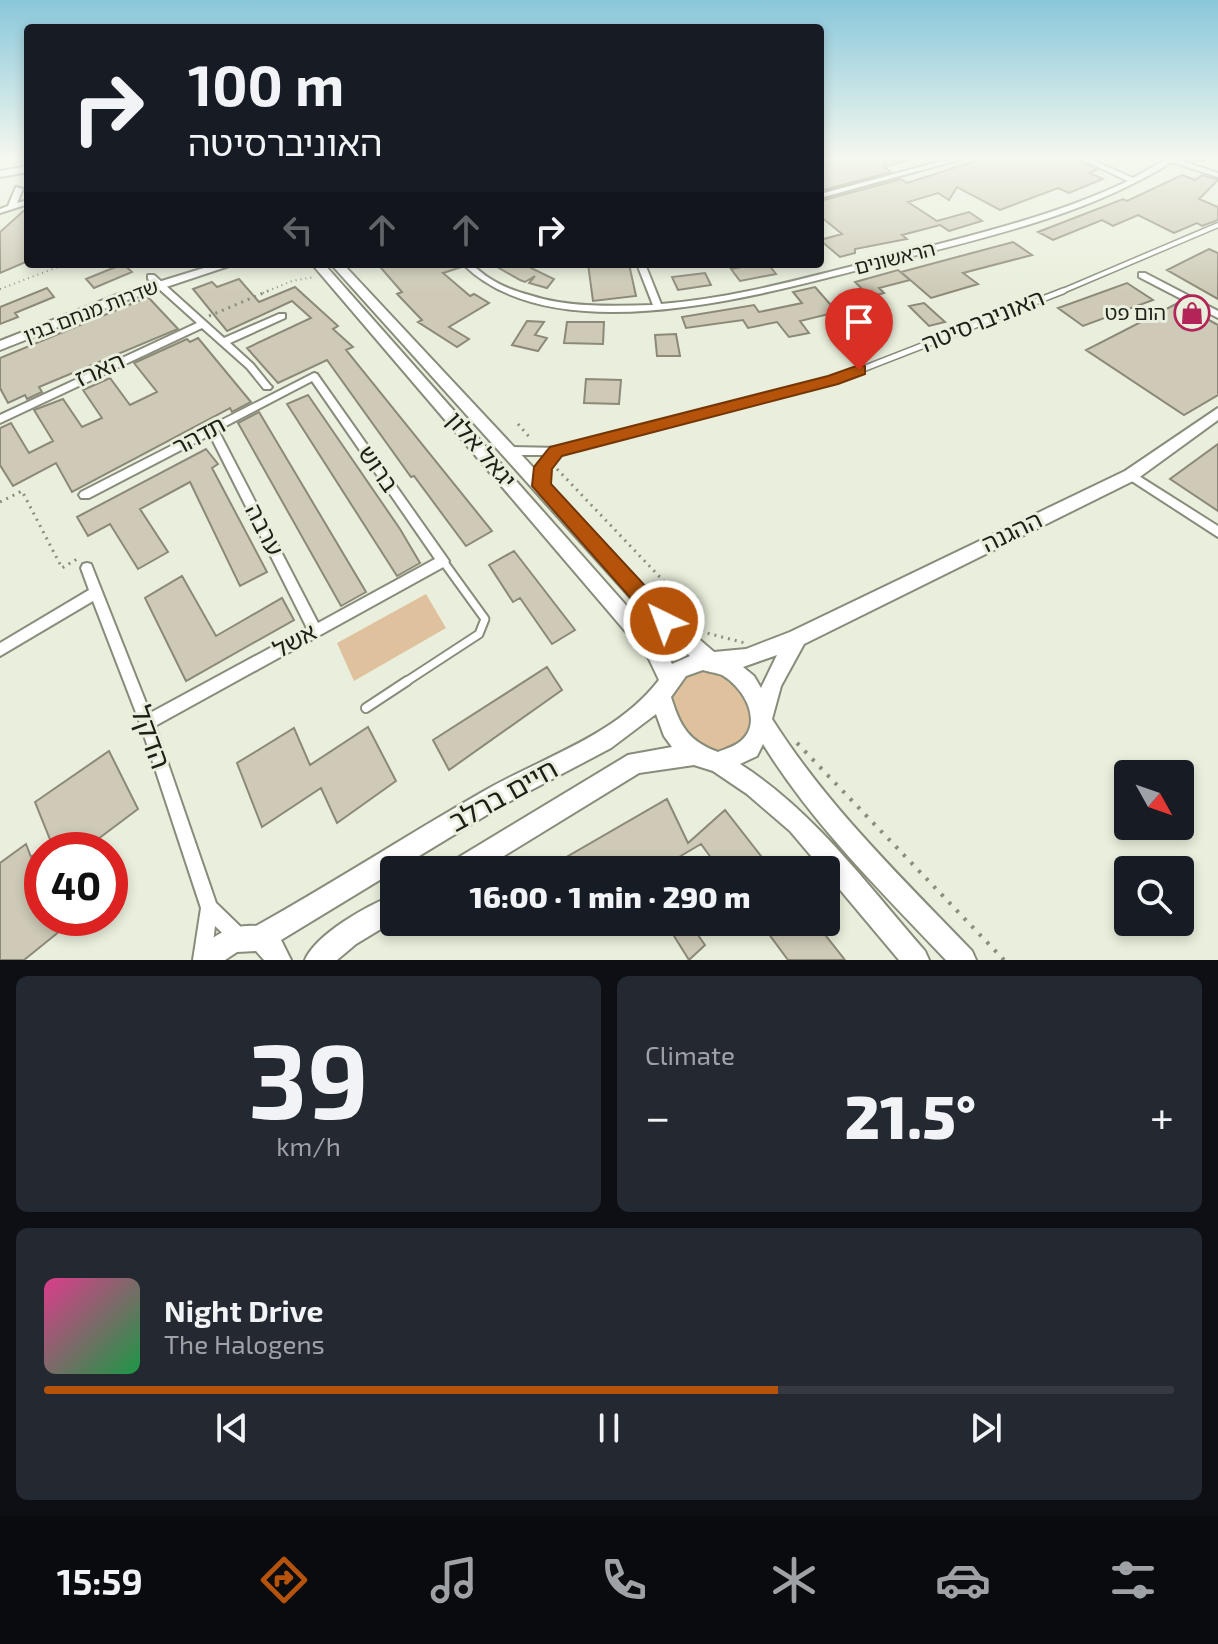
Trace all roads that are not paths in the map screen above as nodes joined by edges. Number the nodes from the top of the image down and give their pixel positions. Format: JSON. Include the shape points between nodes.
{"nodes":[{"id":1,"x":14,"y":202,"type":"edge"},
{"id":2,"x":1075,"y":202,"type":"edge"},
{"id":3,"x":24,"y":203,"type":"edge"},
{"id":4,"x":12,"y":206,"type":"junction"},
{"id":5,"x":0,"y":211,"type":"edge"},
{"id":6,"x":1218,"y":225,"type":"edge"},
{"id":7,"x":184,"y":268,"type":"edge"},
{"id":8,"x":211,"y":268,"type":"edge"},
{"id":9,"x":328,"y":268,"type":"edge"},
{"id":10,"x":328,"y":268,"type":"edge"},
{"id":11,"x":473,"y":268,"type":"edge"},
{"id":12,"x":643,"y":268,"type":"edge"},
{"id":13,"x":1142,"y":275,"type":"dead end"},
{"id":14,"x":154,"y":281,"type":"junction"},
{"id":15,"x":658,"y":307,"type":"junction"},
{"id":16,"x":1218,"y":315,"type":"edge"},
{"id":17,"x":282,"y":316,"type":"dead end"},
{"id":18,"x":200,"y":322,"type":"junction"},
{"id":19,"x":0,"y":337,"type":"edge"},
{"id":20,"x":223,"y":342,"type":"junction"},
{"id":21,"x":0,"y":346,"type":"edge"},
{"id":22,"x":314,"y":376,"type":"joint"},
{"id":23,"x":267,"y":387,"type":"dead end"},
{"id":24,"x":1218,"y":413,"type":"edge"},
{"id":25,"x":0,"y":419,"type":"edge"},
{"id":26,"x":212,"y":429,"type":"junction"},
{"id":27,"x":511,"y":451,"type":"junction"},
{"id":28,"x":556,"y":451,"type":"junction"},
{"id":29,"x":1131,"y":475,"type":"junction"},
{"id":30,"x":542,"y":486,"type":"junction"},
{"id":31,"x":85,"y":495,"type":"dead end"},
{"id":32,"x":1218,"y":532,"type":"edge"},
{"id":33,"x":443,"y":561,"type":"junction"},
{"id":34,"x":87,"y":568,"type":"road end"},
{"id":35,"x":95,"y":593,"type":"junction"},
{"id":36,"x":315,"y":630,"type":"junction"},
{"id":37,"x":797,"y":638,"type":"junction"},
{"id":38,"x":0,"y":650,"type":"edge"},
{"id":39,"x":712,"y":660,"type":"junction"},
{"id":40,"x":664,"y":686,"type":"junction"},
{"id":41,"x":366,"y":708,"type":"dead end"},
{"id":42,"x":764,"y":719,"type":"junction"},
{"id":43,"x":147,"y":723,"type":"junction"},
{"id":44,"x":694,"y":754,"type":"junction"},
{"id":45,"x":719,"y":763,"type":"junction"},
{"id":46,"x":482,"y":856,"type":"edge"},
{"id":47,"x":209,"y":908,"type":"junction"},
{"id":48,"x":380,"y":915,"type":"edge"},
{"id":49,"x":249,"y":938,"type":"junction"},
{"id":50,"x":204,"y":960,"type":"edge"},
{"id":51,"x":278,"y":960,"type":"edge"},
{"id":52,"x":318,"y":960,"type":"edge"},
{"id":53,"x":916,"y":960,"type":"edge"},
{"id":54,"x":963,"y":960,"type":"edge"}],
"edges":[{"from":1,"to":4,"type":"street"},
{"from":2,"to":15,"type":"street","name":"הראשונים","via":[[973,238],[758,293]]},
{"from":3,"to":4,"type":"street"},
{"from":4,"to":5,"type":"street"},
{"from":6,"to":28,"type":"lane","name":"האוניברסיטה","via":[[832,381]]},
{"from":7,"to":14,"type":"street","name":"שדרות מנחם בגין"},
{"from":8,"to":14,"type":"street","name":"שדרות מנחם בגין"},
{"from":9,"to":27,"type":"street","name":"יגאל אלון"},
{"from":10,"to":40,"type":"street","name":"יגאל אלון","via":[[656,653]]},
{"from":11,"to":15,"type":"street","name":"הראשונים","via":[[506,290],[557,304]]},
{"from":12,"to":15,"type":"street"},
{"from":13,"to":16,"type":"street"},
{"from":14,"to":18,"type":"street"},
{"from":14,"to":19,"type":"street","name":"שדרות מנחם בגין"},
{"from":14,"to":21,"type":"street","name":"שדרות מנחם בגין"},
{"from":17,"to":20,"type":"street"},
{"from":18,"to":20,"type":"street"},
{"from":18,"to":25,"type":"street","name":"הארז"},
{"from":20,"to":23,"type":"street"},
{"from":22,"to":26,"type":"street","name":"תדהר"},
{"from":22,"to":33,"type":"street","name":"ברוש"},
{"from":24,"to":29,"type":"street","name":"ההגנה"},
{"from":26,"to":31,"type":"street","name":"תדהר"},
{"from":26,"to":36,"type":"street","name":"ערבה"},
{"from":27,"to":28,"type":"street","name":"האוניברסיטה"},
{"from":27,"to":30,"type":"street","name":"יגאל אלון"},
{"from":28,"to":30,"type":"street","via":[[543,467]]},
{"from":29,"to":32,"type":"street"},
{"from":29,"to":37,"type":"street","name":"ההגנה"},
{"from":30,"to":39,"type":"street","name":"יגאל אלון","via":[[664,621]]},
{"from":33,"to":36,"type":"street","name":"אשל"},
{"from":33,"to":41,"type":"lane","via":[[481,610],[485,619],[479,634]]},
{"from":34,"to":35,"type":"street","name":"הדקל"},
{"from":35,"to":38,"type":"street"},
{"from":35,"to":43,"type":"street","name":"הדקל"},
{"from":36,"to":43,"type":"street","name":"אשל"},
{"from":37,"to":39,"type":"street","name":"ההגנה","via":[[746,658]]},
{"from":37,"to":42,"type":"street","via":[[772,683]]},
{"from":39,"to":40,"type":"street","via":[[686,663]]},
{"from":39,"to":42,"type":"street","via":[[738,677]]},
{"from":40,"to":44,"type":"street","via":[[671,729]]},
{"from":40,"to":49,"type":"street","name":"חיים ברלב","via":[[641,716],[609,738],[496,796]]},
{"from":42,"to":45,"type":"street","via":[[751,749]]},
{"from":42,"to":54,"type":"street","via":[[783,758],[816,802]]},
{"from":43,"to":47,"type":"street","name":"הדקל"},
{"from":44,"to":45,"type":"street"},
{"from":44,"to":46,"type":"street","name":"חיים ברלב","via":[[636,763]]},
{"from":45,"to":53,"type":"street","via":[[798,823]]},
{"from":47,"to":49,"type":"street","name":"הדקל"},
{"from":47,"to":50,"type":"street","name":"הדקל"},
{"from":48,"to":52,"type":"street"},
{"from":49,"to":50,"type":"street","name":"חיים ברלב","via":[[226,943]]},
{"from":49,"to":51,"type":"street","via":[[274,950]]}]}
